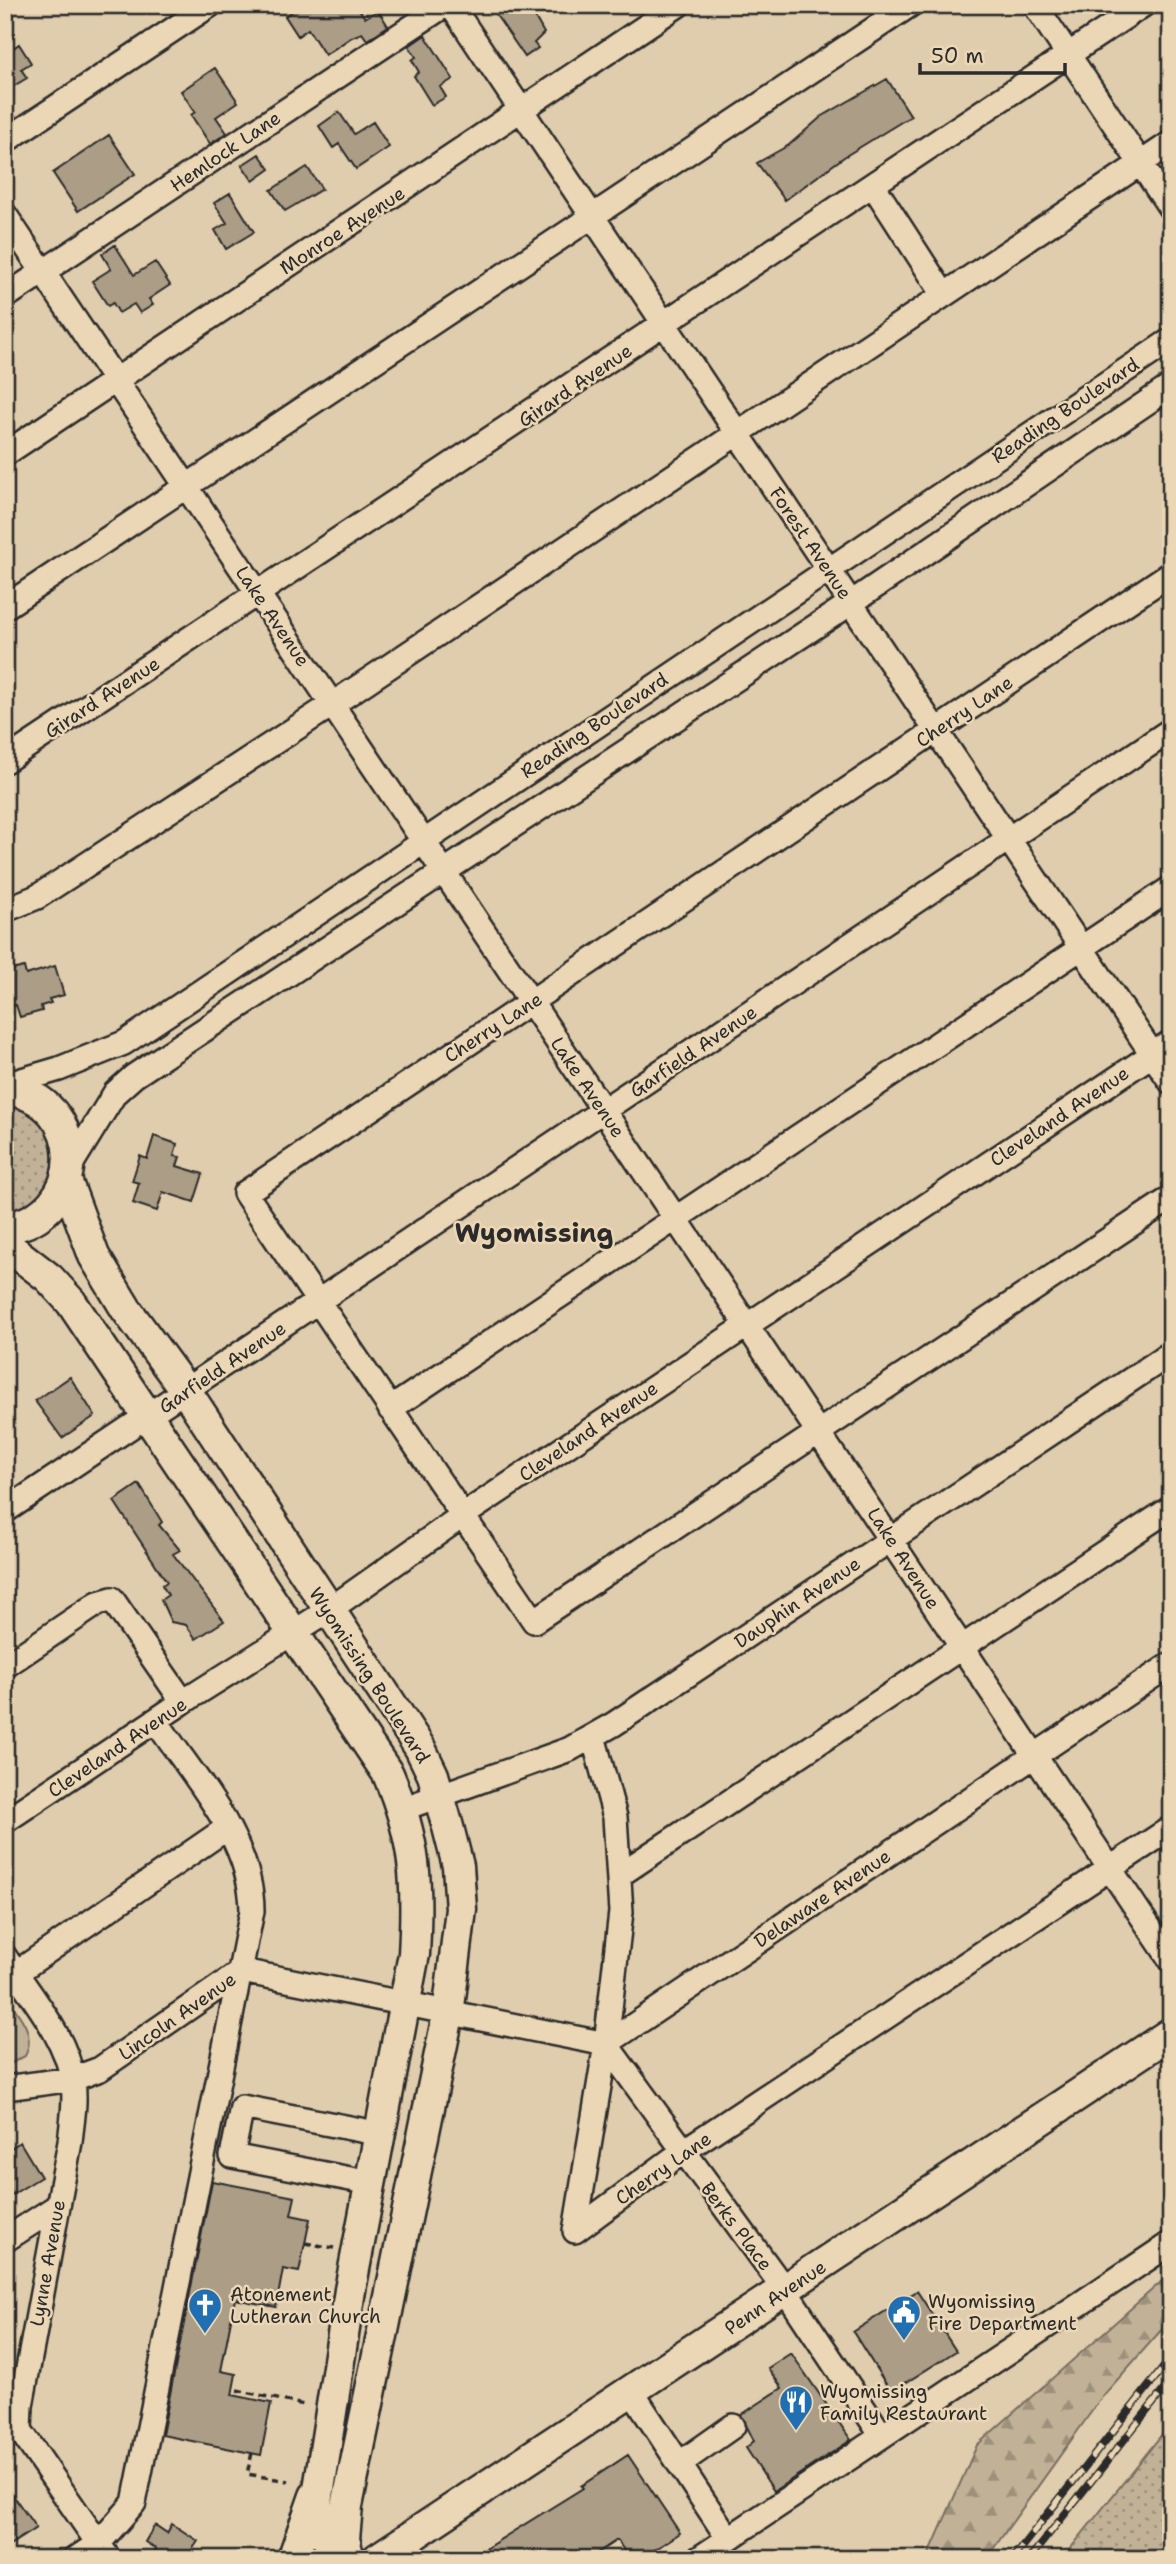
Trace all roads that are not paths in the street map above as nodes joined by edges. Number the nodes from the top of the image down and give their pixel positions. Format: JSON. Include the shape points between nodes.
{"nodes":[{"id":1,"x":210,"y":5,"type":"edge"},
{"id":2,"x":445,"y":5,"type":"edge"},
{"id":3,"x":451,"y":5,"type":"edge"},
{"id":4,"x":678,"y":5,"type":"edge"},
{"id":5,"x":910,"y":5,"type":"edge"},
{"id":6,"x":1035,"y":5,"type":"edge"},
{"id":7,"x":1143,"y":5,"type":"edge"},
{"id":8,"x":1068,"y":55,"type":"junction"},
{"id":9,"x":521,"y":110,"type":"junction"},
{"id":10,"x":5,"y":141,"type":"edge"},
{"id":11,"x":1171,"y":143,"type":"edge"},
{"id":12,"x":1141,"y":163,"type":"junction"},
{"id":13,"x":873,"y":185,"type":"junction"},
{"id":14,"x":1171,"y":209,"type":"edge"},
{"id":15,"x":5,"y":215,"type":"edge"},
{"id":16,"x":593,"y":216,"type":"junction"},
{"id":17,"x":43,"y":272,"type":"junction"},
{"id":18,"x":944,"y":295,"type":"junction"},
{"id":19,"x":5,"y":297,"type":"edge"},
{"id":20,"x":664,"y":325,"type":"junction"},
{"id":21,"x":1171,"y":340,"type":"edge"},
{"id":22,"x":115,"y":380,"type":"junction"},
{"id":23,"x":1171,"y":386,"type":"edge"},
{"id":24,"x":738,"y":433,"type":"junction"},
{"id":25,"x":5,"y":454,"type":"edge"},
{"id":26,"x":187,"y":487,"type":"junction"},
{"id":27,"x":827,"y":569,"type":"junction"},
{"id":28,"x":1171,"y":573,"type":"edge"},
{"id":29,"x":258,"y":594,"type":"junction"},
{"id":30,"x":850,"y":603,"type":"junction"},
{"id":31,"x":5,"y":607,"type":"edge"},
{"id":32,"x":332,"y":704,"type":"junction"},
{"id":33,"x":936,"y":730,"type":"junction"},
{"id":34,"x":1171,"y":730,"type":"edge"},
{"id":35,"x":5,"y":761,"type":"edge"},
{"id":36,"x":1009,"y":838,"type":"junction"},
{"id":37,"x":424,"y":839,"type":"junction"},
{"id":38,"x":445,"y":870,"type":"junction"},
{"id":39,"x":1171,"y":888,"type":"edge"},
{"id":40,"x":5,"y":910,"type":"edge"},
{"id":41,"x":1082,"y":948,"type":"junction"},
{"id":42,"x":531,"y":1002,"type":"junction"},
{"id":43,"x":1162,"y":1048,"type":"edge"},
{"id":44,"x":1171,"y":1082,"type":"edge"},
{"id":45,"x":5,"y":1087,"type":"edge"},
{"id":46,"x":604,"y":1112,"type":"junction"},
{"id":47,"x":68,"y":1174,"type":"junction"},
{"id":48,"x":1171,"y":1198,"type":"edge"},
{"id":49,"x":676,"y":1218,"type":"junction"},
{"id":50,"x":5,"y":1228,"type":"edge"},
{"id":51,"x":5,"y":1244,"type":"edge"},
{"id":52,"x":319,"y":1303,"type":"junction"},
{"id":53,"x":747,"y":1325,"type":"junction"},
{"id":54,"x":1171,"y":1353,"type":"edge"},
{"id":55,"x":186,"y":1391,"type":"junction"},
{"id":56,"x":390,"y":1409,"type":"junction"},
{"id":57,"x":146,"y":1418,"type":"junction"},
{"id":58,"x":820,"y":1432,"type":"junction"},
{"id":59,"x":8,"y":1503,"type":"edge"},
{"id":60,"x":1171,"y":1508,"type":"edge"},
{"id":61,"x":462,"y":1516,"type":"junction"},
{"id":62,"x":891,"y":1540,"type":"junction"},
{"id":63,"x":329,"y":1610,"type":"junction"},
{"id":64,"x":293,"y":1633,"type":"junction"},
{"id":65,"x":962,"y":1647,"type":"junction"},
{"id":66,"x":1171,"y":1664,"type":"edge"},
{"id":67,"x":5,"y":1666,"type":"edge"},
{"id":68,"x":183,"y":1702,"type":"junction"},
{"id":69,"x":156,"y":1721,"type":"junction"},
{"id":70,"x":593,"y":1736,"type":"junction"},
{"id":71,"x":1035,"y":1755,"type":"junction"},
{"id":72,"x":439,"y":1796,"type":"junction"},
{"id":73,"x":402,"y":1809,"type":"junction"},
{"id":74,"x":5,"y":1821,"type":"edge"},
{"id":75,"x":227,"y":1828,"type":"junction"},
{"id":76,"x":1171,"y":1828,"type":"edge"},
{"id":77,"x":1109,"y":1871,"type":"junction"},
{"id":78,"x":621,"y":1874,"type":"junction"},
{"id":79,"x":1171,"y":1960,"type":"edge"},
{"id":80,"x":10,"y":1965,"type":"edge"},
{"id":81,"x":242,"y":1971,"type":"junction"},
{"id":82,"x":406,"y":2006,"type":"junction"},
{"id":83,"x":448,"y":2015,"type":"junction"},
{"id":84,"x":1171,"y":2032,"type":"edge"},
{"id":85,"x":606,"y":2044,"type":"junction"},
{"id":86,"x":73,"y":2079,"type":"junction"},
{"id":87,"x":5,"y":2088,"type":"edge"},
{"id":88,"x":381,"y":2134,"type":"junction"},
{"id":89,"x":682,"y":2152,"type":"junction"},
{"id":90,"x":372,"y":2183,"type":"junction"},
{"id":91,"x":56,"y":2207,"type":"junction"},
{"id":92,"x":5,"y":2240,"type":"edge"},
{"id":93,"x":1171,"y":2243,"type":"edge"},
{"id":94,"x":785,"y":2290,"type":"junction"},
{"id":95,"x":632,"y":2392,"type":"junction"},
{"id":96,"x":733,"y":2426,"type":"dead end"},
{"id":97,"x":13,"y":2435,"type":"edge"},
{"id":98,"x":882,"y":2436,"type":"junction"},
{"id":99,"x":679,"y":2464,"type":"junction"},
{"id":100,"x":319,"y":2486,"type":"junction"},
{"id":101,"x":728,"y":2539,"type":"junction"},
{"id":102,"x":104,"y":2551,"type":"edge"},
{"id":103,"x":75,"y":2559,"type":"edge"},
{"id":104,"x":293,"y":2559,"type":"edge"},
{"id":105,"x":342,"y":2559,"type":"edge"},
{"id":106,"x":349,"y":2559,"type":"edge"},
{"id":107,"x":377,"y":2559,"type":"edge"},
{"id":108,"x":698,"y":2559,"type":"edge"}],
"edges":[{"from":1,"to":10,"type":"street"},
{"from":2,"to":17,"type":"street","name":"Hemlock Lane"},
{"from":3,"to":9,"type":"street","name":"Forest Avenue"},
{"from":4,"to":9,"type":"street","name":"Monroe Avenue"},
{"from":5,"to":16,"type":"street"},
{"from":6,"to":8,"type":"street"},
{"from":7,"to":8,"type":"street","name":"Girard Avenue"},
{"from":8,"to":12,"type":"street"},
{"from":8,"to":13,"type":"street","name":"Girard Avenue"},
{"from":9,"to":16,"type":"street","name":"Forest Avenue"},
{"from":9,"to":22,"type":"street","name":"Monroe Avenue"},
{"from":11,"to":12,"type":"street"},
{"from":12,"to":14,"type":"street"},
{"from":12,"to":18,"type":"street"},
{"from":13,"to":18,"type":"street"},
{"from":13,"to":20,"type":"street","name":"Girard Avenue"},
{"from":15,"to":17,"type":"street","name":"Lake Avenue"},
{"from":16,"to":20,"type":"street","name":"Forest Avenue"},
{"from":16,"to":26,"type":"street"},
{"from":17,"to":19,"type":"street","name":"Hemlock Lane"},
{"from":17,"to":22,"type":"street","name":"Lake Avenue"},
{"from":18,"to":24,"type":"street"},
{"from":20,"to":24,"type":"street","name":"Forest Avenue"},
{"from":20,"to":29,"type":"street","name":"Girard Avenue"},
{"from":21,"to":27,"type":"street","name":"Reading Boulevard"},
{"from":22,"to":25,"type":"street","name":"Monroe Avenue"},
{"from":22,"to":26,"type":"street","name":"Lake Avenue"},
{"from":23,"to":30,"type":"street","name":"Reading Boulevard"},
{"from":24,"to":27,"type":"street","name":"Forest Avenue"},
{"from":24,"to":32,"type":"street"},
{"from":26,"to":29,"type":"street","name":"Lake Avenue"},
{"from":26,"to":31,"type":"street"},
{"from":27,"to":30,"type":"street","name":"Forest Avenue"},
{"from":27,"to":37,"type":"street","name":"Reading Boulevard"},
{"from":28,"to":33,"type":"street","name":"Cherry Lane"},
{"from":29,"to":32,"type":"street","name":"Lake Avenue"},
{"from":29,"to":35,"type":"street","name":"Girard Avenue"},
{"from":30,"to":33,"type":"street","name":"Forest Avenue"},
{"from":30,"to":38,"type":"street","name":"Reading Boulevard"},
{"from":32,"to":37,"type":"street","name":"Lake Avenue"},
{"from":32,"to":40,"type":"street","via":[[37,897]]},
{"from":33,"to":36,"type":"street","name":"Forest Avenue"},
{"from":33,"to":42,"type":"street","name":"Cherry Lane"},
{"from":34,"to":36,"type":"street","name":"Garfield Avenue"},
{"from":36,"to":41,"type":"street","name":"Forest Avenue"},
{"from":36,"to":46,"type":"street","name":"Garfield Avenue"},
{"from":37,"to":38,"type":"street","name":"Lake Avenue"},
{"from":37,"to":45,"type":"street","name":"Reading Boulevard","via":[[124,1042]]},
{"from":38,"to":42,"type":"street","name":"Lake Avenue"},
{"from":38,"to":47,"type":"street","name":"Reading Boulevard","via":[[134,1076],[115,1093]]},
{"from":39,"to":41,"type":"street"},
{"from":41,"to":43,"type":"street","name":"Forest Avenue"},
{"from":41,"to":49,"type":"street"},
{"from":42,"to":46,"type":"street","name":"Lake Avenue"},
{"from":42,"to":52,"type":"street","name":"Cherry Lane","via":[[245,1193]]},
{"from":43,"to":44,"type":"street","name":"Forest Avenue"},
{"from":43,"to":53,"type":"street","name":"Cleveland Avenue"},
{"from":45,"to":47,"type":"main road","name":"Wyomissing Boulevard","via":[[33,1097],[52,1113],[66,1135]]},
{"from":46,"to":49,"type":"street","name":"Lake Avenue"},
{"from":46,"to":52,"type":"street","name":"Garfield Avenue"},
{"from":47,"to":50,"type":"main road","via":[[57,1198],[43,1213]]},
{"from":47,"to":55,"type":"main road","name":"Wyomissing Boulevard","via":[[94,1256]]},
{"from":48,"to":58,"type":"street"},
{"from":49,"to":53,"type":"street","name":"Lake Avenue"},
{"from":49,"to":56,"type":"street"},
{"from":51,"to":57,"type":"main road","name":"Wyomissing Boulevard","via":[[71,1302]]},
{"from":52,"to":55,"type":"street","name":"Garfield Avenue"},
{"from":52,"to":56,"type":"street","name":"Cherry Lane"},
{"from":53,"to":58,"type":"street","name":"Lake Avenue"},
{"from":53,"to":61,"type":"street","name":"Cleveland Avenue"},
{"from":54,"to":62,"type":"street","name":"Dauphin Avenue"},
{"from":55,"to":57,"type":"street","name":"Garfield Avenue"},
{"from":55,"to":63,"type":"main road","name":"Wyomissing Boulevard"},
{"from":56,"to":61,"type":"street","name":"Cherry Lane"},
{"from":57,"to":59,"type":"street","name":"Garfield Avenue"},
{"from":57,"to":64,"type":"main road","name":"Wyomissing Boulevard"},
{"from":58,"to":61,"type":"street","name":"Cherry Lane","via":[[534,1622]]},
{"from":58,"to":62,"type":"street","name":"Lake Avenue"},
{"from":60,"to":65,"type":"street"},
{"from":61,"to":63,"type":"street","name":"Cleveland Avenue"},
{"from":62,"to":65,"type":"street","name":"Lake Avenue"},
{"from":62,"to":70,"type":"street","name":"Dauphin Avenue"},
{"from":63,"to":64,"type":"street","name":"Cleveland Avenue"},
{"from":63,"to":72,"type":"main road","name":"Wyomissing Boulevard","via":[[420,1748]]},
{"from":64,"to":68,"type":"street","name":"Cleveland Avenue"},
{"from":64,"to":73,"type":"main road","name":"Wyomissing Boulevard","via":[[388,1774]]},
{"from":65,"to":71,"type":"street","name":"Lake Avenue"},
{"from":65,"to":78,"type":"street"},
{"from":66,"to":71,"type":"street","name":"Delaware Avenue"},
{"from":67,"to":68,"type":"street","via":[[111,1599]]},
{"from":68,"to":69,"type":"street","name":"Cleveland Avenue"},
{"from":69,"to":74,"type":"street","name":"Cleveland Avenue"},
{"from":69,"to":75,"type":"street"},
{"from":70,"to":72,"type":"street","name":"Dauphin Avenue","via":[[570,1749]]},
{"from":70,"to":78,"type":"street","name":"Cherry Lane","via":[[615,1817]]},
{"from":71,"to":77,"type":"street","name":"Lake Avenue"},
{"from":71,"to":85,"type":"street","name":"Delaware Avenue"},
{"from":72,"to":73,"type":"street","name":"Dauphin Avenue"},
{"from":72,"to":83,"type":"main road","name":"Wyomissing Boulevard","via":[[458,1866],[461,1909]]},
{"from":73,"to":82,"type":"main road","name":"Wyomissing Boulevard","via":[[412,1843],[416,1907]]},
{"from":75,"to":80,"type":"street"},
{"from":75,"to":81,"type":"street","via":[[245,1861],[252,1896]]},
{"from":76,"to":77,"type":"street","name":"Cherry Lane"},
{"from":77,"to":79,"type":"street","name":"Lake Avenue"},
{"from":77,"to":89,"type":"street","name":"Cherry Lane"},
{"from":78,"to":85,"type":"street","name":"Cherry Lane"},
{"from":80,"to":86,"type":"street","name":"Lynne Avenue","via":[[47,2021]]},
{"from":81,"to":82,"type":"street","name":"Lincoln Avenue"},
{"from":81,"to":86,"type":"street","name":"Lincoln Avenue","via":[[100,2068]]},
{"from":81,"to":102,"type":"street","via":[[134,2503]]},
{"from":82,"to":83,"type":"street","name":"Lincoln Avenue"},
{"from":82,"to":88,"type":"main road","name":"Wyomissing Boulevard"},
{"from":83,"to":85,"type":"street"},
{"from":83,"to":106,"type":"main road","name":"Wyomissing Boulevard","via":[[347,2506],[344,2539]]},
{"from":84,"to":94,"type":"main road","name":"Penn Avenue"},
{"from":85,"to":89,"type":"street","name":"Berks Place"},
{"from":85,"to":89,"type":"street","name":"Cherry Lane","via":[[575,2231]]},
{"from":86,"to":87,"type":"street","name":"Lincoln Avenue"},
{"from":86,"to":91,"type":"street","name":"Lynne Avenue","via":[[70,2142]]},
{"from":88,"to":90,"type":"main road","name":"Wyomissing Boulevard"},
{"from":88,"to":90,"type":"street","via":[[242,2107],[232,2156]]},
{"from":89,"to":94,"type":"street","name":"Berks Place"},
{"from":90,"to":100,"type":"main road","name":"Wyomissing Boulevard"},
{"from":91,"to":92,"type":"street"},
{"from":91,"to":97,"type":"street","name":"Lynne Avenue"},
{"from":93,"to":98,"type":"street"},
{"from":94,"to":95,"type":"main road","name":"Penn Avenue"},
{"from":94,"to":98,"type":"street","name":"Berks Place"},
{"from":95,"to":99,"type":"street"},
{"from":95,"to":107,"type":"main road","name":"Penn Avenue"},
{"from":96,"to":99,"type":"street"},
{"from":97,"to":102,"type":"street","name":"Lynne Avenue"},
{"from":98,"to":101,"type":"street"},
{"from":99,"to":101,"type":"street"},
{"from":100,"to":104,"type":"main road"},
{"from":100,"to":105,"type":"main road","name":"Wyomissing Boulevard","via":[[318,2521],[325,2539]]},
{"from":101,"to":108,"type":"street"},
{"from":102,"to":103,"type":"street"}]}
